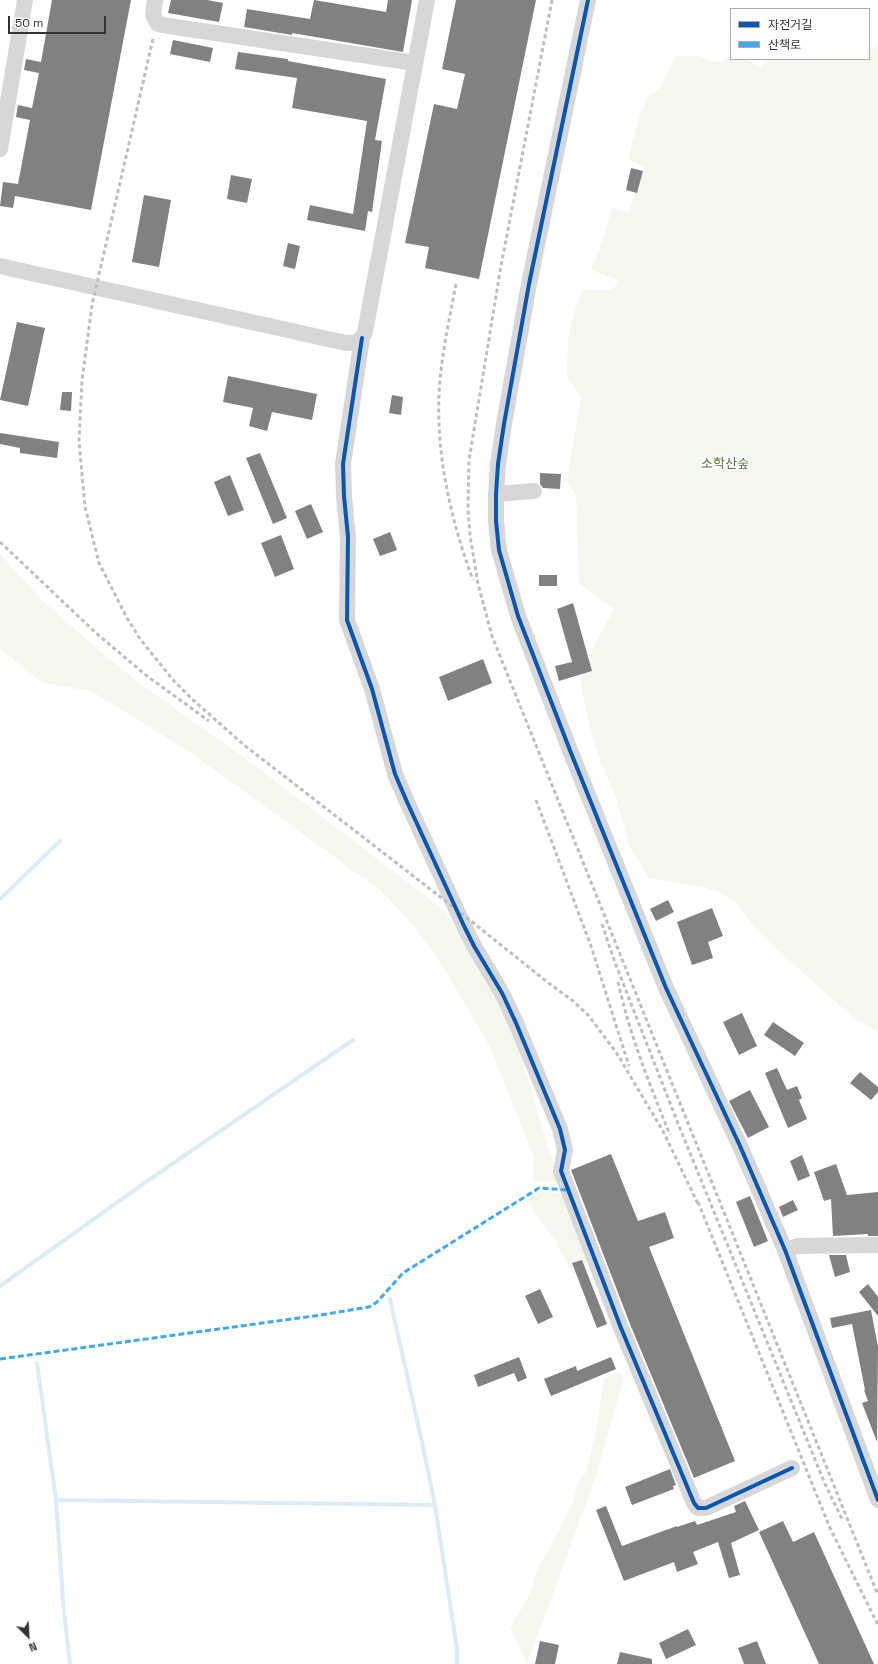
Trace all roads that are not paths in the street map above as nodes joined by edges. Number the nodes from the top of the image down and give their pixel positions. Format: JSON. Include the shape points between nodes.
{"nodes":[{"id":1,"x":26,"y":0,"type":"edge"},
{"id":2,"x":155,"y":0,"type":"edge"},
{"id":3,"x":427,"y":0,"type":"edge"},
{"id":4,"x":588,"y":0,"type":"edge"},
{"id":5,"x":415,"y":63,"type":"junction"},
{"id":6,"x":0,"y":149,"type":"edge"},
{"id":7,"x":0,"y":266,"type":"edge"},
{"id":8,"x":362,"y":338,"type":"junction"},
{"id":9,"x":534,"y":491,"type":"dead end"},
{"id":10,"x":496,"y":494,"type":"junction"},
{"id":11,"x":878,"y":1245,"type":"edge"},
{"id":12,"x":785,"y":1250,"type":"junction"},
{"id":13,"x":792,"y":1468,"type":"dead end"},
{"id":14,"x":878,"y":1500,"type":"edge"}],
"edges":[{"from":1,"to":6,"type":"street"},
{"from":2,"to":5,"type":"street","via":[[153,15],[157,23],[162,25]]},
{"from":3,"to":5,"type":"street"},
{"from":4,"to":10,"type":"street","via":[[529,284],[503,432]]},
{"from":5,"to":8,"type":"street","via":[[366,332]]},
{"from":7,"to":8,"type":"street","via":[[346,343],[355,343]]},
{"from":8,"to":13,"type":"street","via":[[343,464],[348,537],[347,620],[372,689],[395,774],[422,838],[474,946],[502,993],[540,1080],[560,1129],[565,1150],[561,1171],[621,1328],[694,1503],[698,1508],[706,1508]]},
{"from":9,"to":10,"type":"street"},
{"from":10,"to":12,"type":"street","via":[[496,521],[505,574],[549,700],[666,988],[740,1146]]},
{"from":11,"to":12,"type":"street","via":[[797,1246]]},
{"from":12,"to":14,"type":"street"}]}
